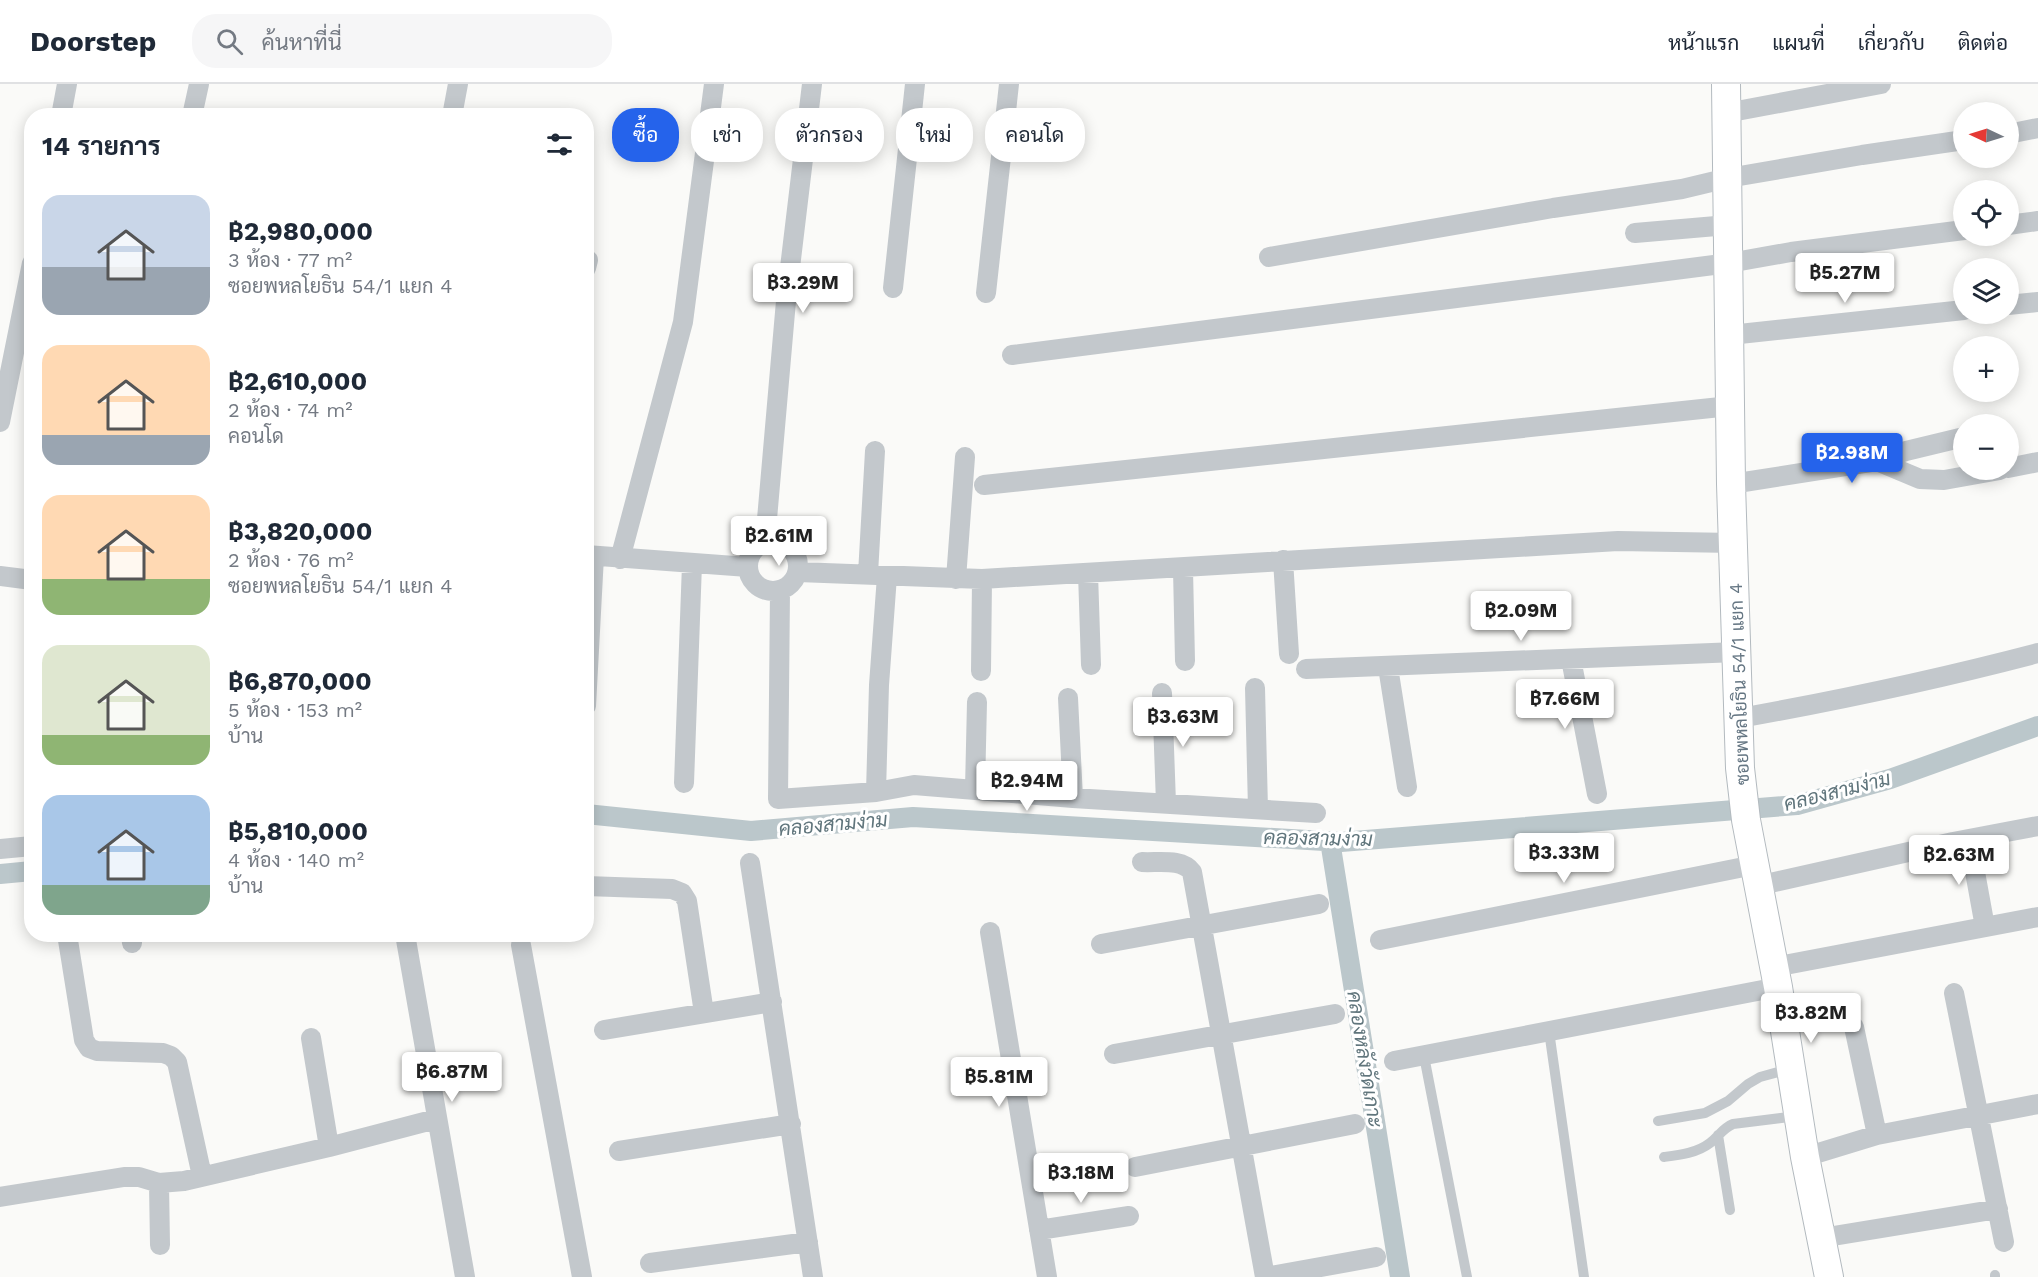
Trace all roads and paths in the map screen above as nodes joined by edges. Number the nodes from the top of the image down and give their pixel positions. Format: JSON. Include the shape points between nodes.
{"nodes":[{"id":1,"x":67,"y":84,"type":"edge"},
{"id":2,"x":199,"y":84,"type":"edge"},
{"id":3,"x":458,"y":84,"type":"edge"},
{"id":4,"x":714,"y":84,"type":"edge"},
{"id":5,"x":812,"y":84,"type":"edge"},
{"id":6,"x":915,"y":84,"type":"edge"},
{"id":7,"x":1009,"y":84,"type":"edge"},
{"id":8,"x":1726,"y":84,"type":"edge"},
{"id":9,"x":1881,"y":84,"type":"edge"},
{"id":10,"x":62,"y":108,"type":"edge"},
{"id":11,"x":194,"y":108,"type":"edge"},
{"id":12,"x":454,"y":108,"type":"edge"},
{"id":13,"x":1726,"y":113,"type":"junction"},
{"id":14,"x":2038,"y":128,"type":"edge"},
{"id":15,"x":2019,"y":132,"type":"edge"},
{"id":16,"x":1953,"y":142,"type":"edge"},
{"id":17,"x":1728,"y":178,"type":"junction"},
{"id":18,"x":2038,"y":221,"type":"edge"},
{"id":19,"x":2019,"y":224,"type":"edge"},
{"id":20,"x":1728,"y":225,"type":"junction"},
{"id":21,"x":1953,"y":231,"type":"edge"},
{"id":22,"x":1635,"y":233,"type":"dead end"},
{"id":23,"x":1269,"y":257,"type":"dead end"},
{"id":24,"x":1729,"y":263,"type":"junction"},
{"id":25,"x":892,"y":288,"type":"dead end"},
{"id":26,"x":986,"y":293,"type":"dead end"},
{"id":27,"x":24,"y":302,"type":"edge"},
{"id":28,"x":2038,"y":302,"type":"edge"},
{"id":29,"x":2019,"y":304,"type":"edge"},
{"id":30,"x":1953,"y":311,"type":"edge"},
{"id":31,"x":1730,"y":335,"type":"junction"},
{"id":32,"x":1012,"y":355,"type":"dead end"},
{"id":33,"x":1730,"y":406,"type":"junction"},
{"id":34,"x":1,"y":416,"type":"edge"},
{"id":35,"x":1953,"y":440,"type":"edge"},
{"id":36,"x":875,"y":451,"type":"dead end"},
{"id":37,"x":965,"y":458,"type":"dead end"},
{"id":38,"x":1877,"y":461,"type":"junction"},
{"id":39,"x":2038,"y":462,"type":"edge"},
{"id":40,"x":2019,"y":466,"type":"edge"},
{"id":41,"x":1953,"y":478,"type":"edge"},
{"id":42,"x":1731,"y":484,"type":"junction"},
{"id":43,"x":984,"y":485,"type":"dead end"},
{"id":44,"x":765,"y":542,"type":"junction"},
{"id":45,"x":1734,"y":543,"type":"junction"},
{"id":46,"x":594,"y":556,"type":"edge"},
{"id":47,"x":620,"y":559,"type":"junction"},
{"id":48,"x":1283,"y":560,"type":"junction"},
{"id":49,"x":692,"y":564,"type":"junction"},
{"id":50,"x":748,"y":567,"type":"junction"},
{"id":51,"x":1183,"y":568,"type":"junction"},
{"id":52,"x":798,"y":572,"type":"junction"},
{"id":53,"x":1088,"y":573,"type":"junction"},
{"id":54,"x":878,"y":575,"type":"junction"},
{"id":55,"x":0,"y":576,"type":"edge"},
{"id":56,"x":24,"y":579,"type":"edge"},
{"id":57,"x":956,"y":579,"type":"junction"},
{"id":58,"x":982,"y":579,"type":"junction"},
{"id":59,"x":780,"y":591,"type":"junction"},
{"id":60,"x":1737,"y":652,"type":"junction"},
{"id":61,"x":2038,"y":652,"type":"edge"},
{"id":62,"x":1289,"y":654,"type":"dead end"},
{"id":63,"x":1571,"y":659,"type":"junction"},
{"id":64,"x":1185,"y":660,"type":"dead end"},
{"id":65,"x":1091,"y":665,"type":"dead end"},
{"id":66,"x":1389,"y":667,"type":"junction"},
{"id":67,"x":1306,"y":669,"type":"dead end"},
{"id":68,"x":981,"y":671,"type":"dead end"},
{"id":69,"x":1255,"y":688,"type":"dead end"},
{"id":70,"x":1162,"y":693,"type":"dead end"},
{"id":71,"x":1068,"y":698,"type":"dead end"},
{"id":72,"x":977,"y":702,"type":"dead end"},
{"id":73,"x":1740,"y":718,"type":"junction"},
{"id":74,"x":684,"y":783,"type":"dead end"},
{"id":75,"x":1407,"y":788,"type":"dead end"},
{"id":76,"x":975,"y":789,"type":"junction"},
{"id":77,"x":876,"y":792,"type":"junction"},
{"id":78,"x":1597,"y":794,"type":"dead end"},
{"id":79,"x":1073,"y":798,"type":"junction"},
{"id":80,"x":1166,"y":803,"type":"junction"},
{"id":81,"x":1258,"y":809,"type":"junction"},
{"id":82,"x":1316,"y":813,"type":"dead end"},
{"id":83,"x":2038,"y":826,"type":"edge"},
{"id":84,"x":1969,"y":839,"type":"junction"},
{"id":85,"x":24,"y":847,"type":"edge"},
{"id":86,"x":0,"y":849,"type":"edge"},
{"id":87,"x":1142,"y":862,"type":"dead end"},
{"id":88,"x":750,"y":863,"type":"dead end"},
{"id":89,"x":1756,"y":875,"type":"junction"},
{"id":90,"x":594,"y":886,"type":"edge"},
{"id":91,"x":1319,"y":904,"type":"dead end"},
{"id":92,"x":2038,"y":917,"type":"edge"},
{"id":93,"x":1202,"y":925,"type":"junction"},
{"id":94,"x":1985,"y":927,"type":"junction"},
{"id":95,"x":990,"y":932,"type":"dead end"},
{"id":96,"x":1380,"y":940,"type":"dead end"},
{"id":97,"x":68,"y":942,"type":"edge"},
{"id":98,"x":406,"y":942,"type":"edge"},
{"id":99,"x":1101,"y":944,"type":"dead end"},
{"id":100,"x":520,"y":945,"type":"dead end"},
{"id":101,"x":1776,"y":977,"type":"junction"},
{"id":102,"x":1954,"y":993,"type":"dead end"},
{"id":103,"x":772,"y":1002,"type":"junction"},
{"id":104,"x":704,"y":1012,"type":"junction"},
{"id":105,"x":1335,"y":1014,"type":"dead end"},
{"id":106,"x":1854,"y":1027,"type":"dead end"},
{"id":107,"x":604,"y":1030,"type":"dead end"},
{"id":108,"x":1550,"y":1031,"type":"junction"},
{"id":109,"x":1221,"y":1036,"type":"junction"},
{"id":110,"x":311,"y":1038,"type":"dead end"},
{"id":111,"x":1114,"y":1054,"type":"dead end"},
{"id":112,"x":1424,"y":1056,"type":"junction"},
{"id":113,"x":1394,"y":1061,"type":"dead end"},
{"id":114,"x":1792,"y":1068,"type":"junction"},
{"id":115,"x":2038,"y":1104,"type":"edge"},
{"id":116,"x":1800,"y":1115,"type":"junction"},
{"id":117,"x":1979,"y":1116,"type":"junction"},
{"id":118,"x":436,"y":1119,"type":"junction"},
{"id":119,"x":1658,"y":1121,"type":"dead end"},
{"id":120,"x":791,"y":1124,"type":"junction"},
{"id":121,"x":1355,"y":1124,"type":"dead end"},
{"id":122,"x":1718,"y":1135,"type":"junction"},
{"id":123,"x":1877,"y":1135,"type":"junction"},
{"id":124,"x":329,"y":1147,"type":"junction"},
{"id":125,"x":1242,"y":1148,"type":"junction"},
{"id":126,"x":619,"y":1151,"type":"dead end"},
{"id":127,"x":1664,"y":1157,"type":"dead end"},
{"id":128,"x":1806,"y":1157,"type":"junction"},
{"id":129,"x":1135,"y":1167,"type":"dead end"},
{"id":130,"x":202,"y":1176,"type":"junction"},
{"id":131,"x":159,"y":1183,"type":"junction"},
{"id":132,"x":0,"y":1197,"type":"edge"},
{"id":133,"x":1998,"y":1209,"type":"junction"},
{"id":134,"x":1730,"y":1210,"type":"dead end"},
{"id":135,"x":1129,"y":1216,"type":"dead end"},
{"id":136,"x":1039,"y":1230,"type":"junction"},
{"id":137,"x":1821,"y":1238,"type":"junction"},
{"id":138,"x":808,"y":1242,"type":"junction"},
{"id":139,"x":2004,"y":1242,"type":"dead end"},
{"id":140,"x":160,"y":1245,"type":"dead end"},
{"id":141,"x":1376,"y":1257,"type":"dead end"},
{"id":142,"x":650,"y":1263,"type":"dead end"},
{"id":143,"x":465,"y":1277,"type":"edge"},
{"id":144,"x":582,"y":1277,"type":"edge"},
{"id":145,"x":813,"y":1277,"type":"edge"},
{"id":146,"x":1047,"y":1277,"type":"edge"},
{"id":147,"x":1265,"y":1277,"type":"edge"},
{"id":148,"x":1467,"y":1277,"type":"edge"},
{"id":149,"x":1584,"y":1277,"type":"edge"},
{"id":150,"x":1829,"y":1277,"type":"edge"}],
"edges":[{"from":1,"to":10,"type":"street"},
{"from":2,"to":11,"type":"street"},
{"from":3,"to":12,"type":"street"},
{"from":4,"to":47,"type":"street","via":[[683,322]]},
{"from":5,"to":44,"type":"street","via":[[786,302]]},
{"from":6,"to":25,"type":"street"},
{"from":7,"to":26,"type":"street"},
{"from":8,"to":13,"type":"street","name":"ซอยพหลโยธิน 54/1 แยก 4"},
{"from":9,"to":13,"type":"street"},
{"from":13,"to":17,"type":"street","name":"ซอยพหลโยธิน 54/1 แยก 4"},
{"from":14,"to":15,"type":"street"},
{"from":16,"to":17,"type":"street"},
{"from":17,"to":20,"type":"street","name":"ซอยพหลโยธิน 54/1 แยก 4"},
{"from":17,"to":23,"type":"street","via":[[1682,189]]},
{"from":18,"to":19,"type":"street"},
{"from":20,"to":22,"type":"street"},
{"from":20,"to":24,"type":"street","name":"ซอยพหลโยธิน 54/1 แยก 4"},
{"from":21,"to":24,"type":"street"},
{"from":24,"to":31,"type":"street","name":"ซอยพหลโยธิน 54/1 แยก 4"},
{"from":24,"to":32,"type":"street"},
{"from":27,"to":34,"type":"street"},
{"from":28,"to":29,"type":"street"},
{"from":30,"to":31,"type":"street"},
{"from":31,"to":33,"type":"street","name":"ซอยพหลโยธิน 54/1 แยก 4"},
{"from":33,"to":42,"type":"street","name":"ซอยพหลโยธิน 54/1 แยก 4"},
{"from":33,"to":43,"type":"street"},
{"from":35,"to":38,"type":"street"},
{"from":36,"to":54,"type":"street"},
{"from":37,"to":57,"type":"street"},
{"from":38,"to":41,"type":"street","via":[[1920,479]]},
{"from":38,"to":42,"type":"street"},
{"from":39,"to":40,"type":"street"},
{"from":42,"to":45,"type":"street","name":"ซอยพหลโยธิน 54/1 แยก 4"},
{"from":44,"to":50,"type":"street","via":[[754,549]]},
{"from":44,"to":52,"type":"street","via":[[778,541],[790,547],[797,559]]},
{"from":45,"to":48,"type":"street","via":[[1618,541]]},
{"from":45,"to":60,"type":"street","name":"ซอยพหลโยธิน 54/1 แยก 4"},
{"from":46,"to":47,"type":"street"},
{"from":47,"to":49,"type":"street"},
{"from":48,"to":51,"type":"street"},
{"from":48,"to":62,"type":"street"},
{"from":49,"to":50,"type":"street"},
{"from":49,"to":74,"type":"street"},
{"from":50,"to":59,"type":"street","via":[[756,585],[767,591]]},
{"from":51,"to":53,"type":"street"},
{"from":51,"to":64,"type":"street"},
{"from":52,"to":54,"type":"street"},
{"from":52,"to":59,"type":"street"},
{"from":53,"to":58,"type":"street"},
{"from":53,"to":65,"type":"street"},
{"from":54,"to":57,"type":"street"},
{"from":54,"to":77,"type":"street"},
{"from":55,"to":56,"type":"street"},
{"from":57,"to":58,"type":"street"},
{"from":58,"to":68,"type":"street"},
{"from":59,"to":77,"type":"street","via":[[778,800]]},
{"from":60,"to":63,"type":"street"},
{"from":60,"to":73,"type":"street","name":"ซอยพหลโยธิน 54/1 แยก 4"},
{"from":61,"to":73,"type":"street","via":[[1832,702]]},
{"from":63,"to":66,"type":"street"},
{"from":63,"to":78,"type":"street"},
{"from":66,"to":67,"type":"street"},
{"from":66,"to":75,"type":"street"},
{"from":69,"to":81,"type":"street"},
{"from":70,"to":80,"type":"street"},
{"from":71,"to":79,"type":"street"},
{"from":72,"to":76,"type":"street"},
{"from":73,"to":89,"type":"street","name":"ซอยพหลโยธิน 54/1 แยก 4","via":[[1740,768]]},
{"from":76,"to":77,"type":"street","via":[[914,785]]},
{"from":76,"to":79,"type":"street"},
{"from":79,"to":80,"type":"street"},
{"from":80,"to":81,"type":"street"},
{"from":81,"to":82,"type":"street"},
{"from":83,"to":84,"type":"street"},
{"from":84,"to":89,"type":"street"},
{"from":84,"to":94,"type":"street"},
{"from":85,"to":86,"type":"street"},
{"from":87,"to":93,"type":"street","via":[[1188,866],[1195,880]]},
{"from":88,"to":103,"type":"street"},
{"from":89,"to":96,"type":"street"},
{"from":89,"to":101,"type":"street","name":"ซอยพหลโยธิน 54/1 แยก 4"},
{"from":90,"to":104,"type":"street","via":[[672,889],[682,893],[687,901]]},
{"from":91,"to":93,"type":"street"},
{"from":92,"to":94,"type":"street"},
{"from":93,"to":99,"type":"street"},
{"from":93,"to":109,"type":"street"},
{"from":94,"to":101,"type":"street"},
{"from":95,"to":136,"type":"street"},
{"from":97,"to":130,"type":"street","via":[[84,1040],[97,1051],[164,1053],[177,1062]]},
{"from":98,"to":118,"type":"street"},
{"from":100,"to":144,"type":"street"},
{"from":101,"to":108,"type":"street"},
{"from":101,"to":114,"type":"street","name":"ซอยพหลโยธิน 54/1 แยก 4"},
{"from":102,"to":117,"type":"street"},
{"from":103,"to":104,"type":"street"},
{"from":103,"to":120,"type":"street"},
{"from":104,"to":107,"type":"street"},
{"from":105,"to":109,"type":"street"},
{"from":106,"to":123,"type":"street"},
{"from":108,"to":112,"type":"street"},
{"from":108,"to":149,"type":"lane"},
{"from":109,"to":111,"type":"street"},
{"from":109,"to":125,"type":"street"},
{"from":110,"to":124,"type":"street"},
{"from":112,"to":113,"type":"street"},
{"from":112,"to":148,"type":"lane"},
{"from":114,"to":116,"type":"street","name":"ซอยพหลโยธิน 54/1 แยก 4"},
{"from":114,"to":119,"type":"lane","via":[[1760,1077],[1705,1113]]},
{"from":115,"to":117,"type":"street"},
{"from":116,"to":122,"type":"lane","via":[[1733,1124]]},
{"from":116,"to":128,"type":"street","name":"ซอยพหลโยธิน 54/1 แยก 4"},
{"from":117,"to":123,"type":"street"},
{"from":117,"to":133,"type":"street"},
{"from":118,"to":124,"type":"street"},
{"from":118,"to":143,"type":"street"},
{"from":120,"to":126,"type":"street"},
{"from":120,"to":138,"type":"street"},
{"from":121,"to":125,"type":"street"},
{"from":122,"to":127,"type":"lane","via":[[1700,1150]]},
{"from":122,"to":134,"type":"lane"},
{"from":123,"to":128,"type":"street"},
{"from":124,"to":130,"type":"street"},
{"from":125,"to":129,"type":"street"},
{"from":125,"to":147,"type":"street"},
{"from":128,"to":137,"type":"street","name":"ซอยพหลโยธิน 54/1 แยก 4"},
{"from":130,"to":131,"type":"street"},
{"from":131,"to":132,"type":"street","via":[[124,1177]]},
{"from":131,"to":140,"type":"street"},
{"from":133,"to":137,"type":"street"},
{"from":133,"to":139,"type":"street"},
{"from":135,"to":136,"type":"street"},
{"from":136,"to":146,"type":"street"},
{"from":137,"to":150,"type":"street","name":"ซอยพหลโยธิน 54/1 แยก 4"},
{"from":138,"to":142,"type":"street"},
{"from":138,"to":145,"type":"street"},
{"from":141,"to":147,"type":"street"}]}
